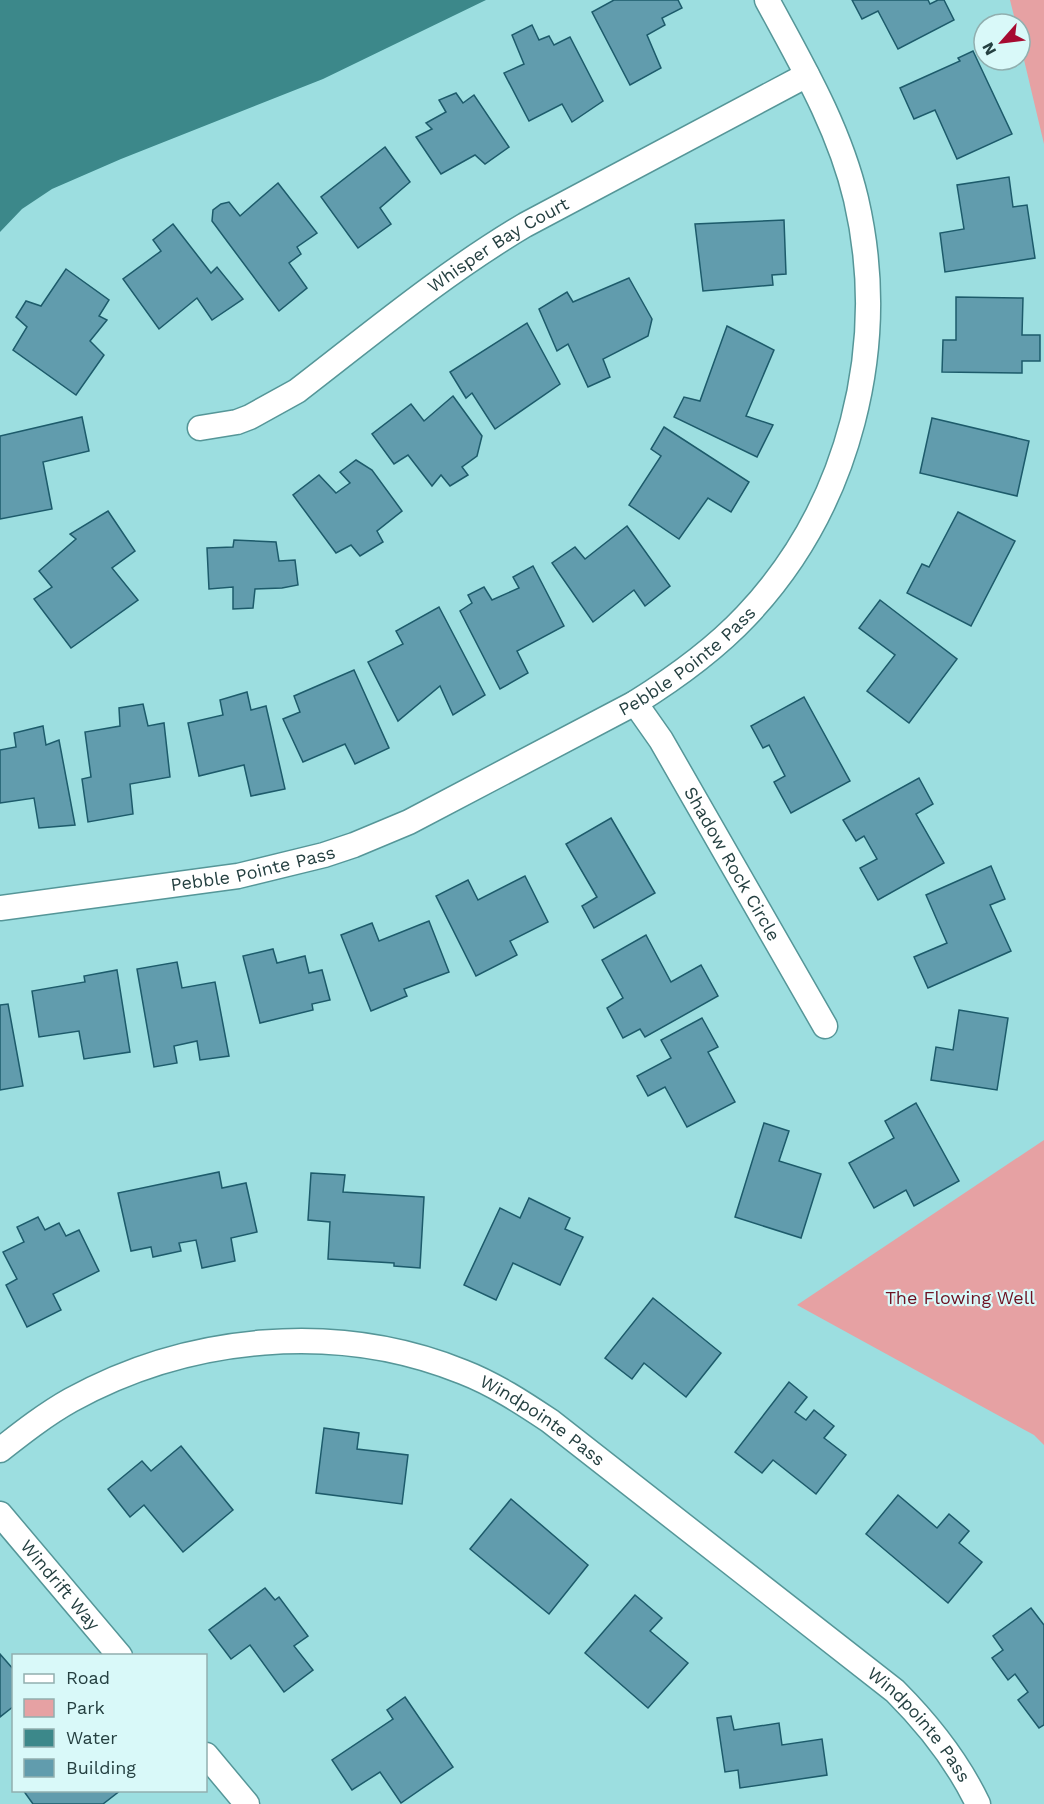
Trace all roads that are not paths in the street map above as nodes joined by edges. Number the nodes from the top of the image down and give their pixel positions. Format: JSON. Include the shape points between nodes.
{"nodes":[{"id":1,"x":767,"y":0,"type":"edge"},
{"id":2,"x":807,"y":75,"type":"junction"},
{"id":3,"x":200,"y":428,"type":"dead end"},
{"id":4,"x":635,"y":703,"type":"junction"},
{"id":5,"x":0,"y":908,"type":"edge"},
{"id":6,"x":825,"y":1026,"type":"dead end"},
{"id":7,"x":0,"y":1449,"type":"edge"},
{"id":8,"x":0,"y":1514,"type":"edge"},
{"id":9,"x":118,"y":1654,"type":"edge"},
{"id":10,"x":207,"y":1756,"type":"edge"},
{"id":11,"x":247,"y":1804,"type":"edge"},
{"id":12,"x":978,"y":1804,"type":"edge"}],
"edges":[{"from":1,"to":2,"type":"street","name":"Pebble Pointe Pass"},
{"from":2,"to":3,"type":"street","name":"Whisper Bay Court","via":[[490,246],[297,391],[237,422]]},
{"from":2,"to":4,"type":"street","name":"Pebble Pointe Pass","via":[[838,143],[855,197],[866,252],[865,359],[852,426],[826,499],[807,536],[764,596],[698,660]]},
{"from":4,"to":5,"type":"street","name":"Pebble Pointe Pass","via":[[409,822],[324,855],[238,876]]},
{"from":4,"to":6,"type":"street","name":"Shadow Rock Circle","via":[[661,740]]},
{"from":7,"to":12,"type":"street","name":"Windpointe Pass","via":[[71,1400],[111,1380],[184,1354],[260,1342],[306,1341],[356,1345],[443,1364],[530,1407],[568,1434],[895,1691],[940,1740]]},
{"from":8,"to":9,"type":"street","name":"Windrift Way"},
{"from":10,"to":11,"type":"street"}]}
